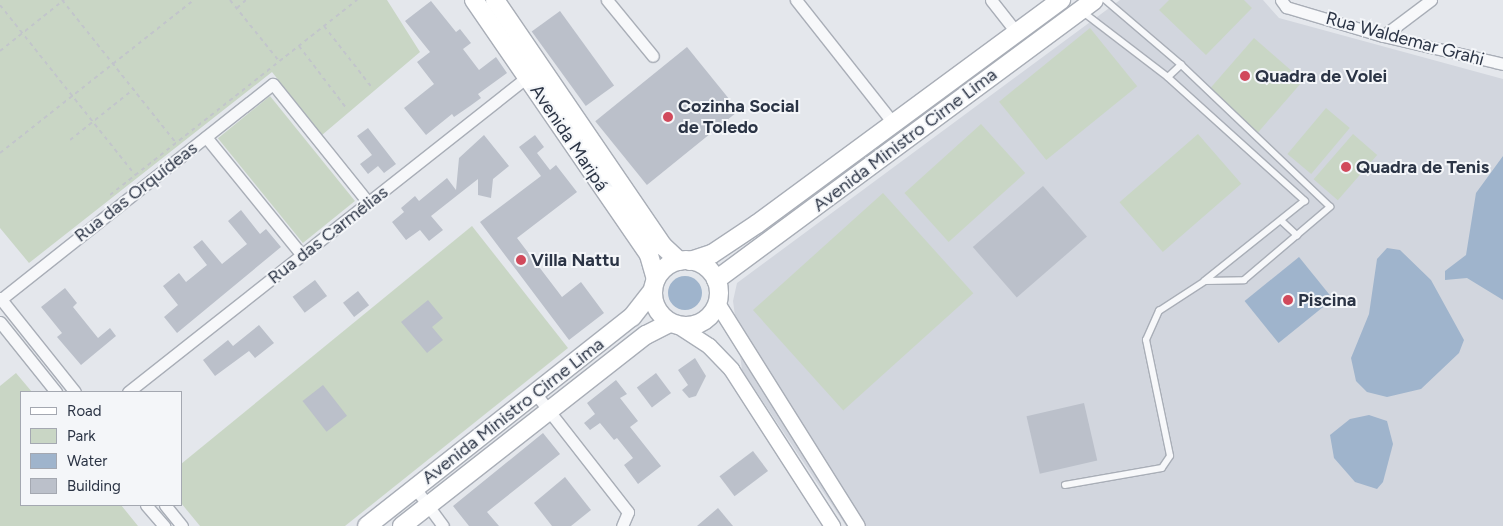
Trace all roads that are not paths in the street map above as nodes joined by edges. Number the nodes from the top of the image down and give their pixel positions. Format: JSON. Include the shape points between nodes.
{"nodes":[{"id":1,"x":474,"y":0,"type":"edge"},
{"id":2,"x":495,"y":0,"type":"edge"},
{"id":3,"x":608,"y":0,"type":"edge"},
{"id":4,"x":796,"y":0,"type":"edge"},
{"id":5,"x":991,"y":0,"type":"edge"},
{"id":6,"x":1062,"y":0,"type":"edge"},
{"id":7,"x":1106,"y":0,"type":"edge"},
{"id":8,"x":1281,"y":0,"type":"edge"},
{"id":9,"x":1431,"y":0,"type":"edge"},
{"id":10,"x":1087,"y":5,"type":"edge"},
{"id":11,"x":1013,"y":35,"type":"junction"},
{"id":12,"x":1383,"y":36,"type":"junction"},
{"id":13,"x":1022,"y":54,"type":"junction"},
{"id":14,"x":652,"y":56,"type":"dead end"},
{"id":15,"x":1503,"y":64,"type":"edge"},
{"id":16,"x":1181,"y":65,"type":"junction"},
{"id":17,"x":527,"y":77,"type":"junction"},
{"id":18,"x":1168,"y":77,"type":"junction"},
{"id":19,"x":566,"y":118,"type":"junction"},
{"id":20,"x":894,"y":123,"type":"junction"},
{"id":21,"x":206,"y":137,"type":"junction"},
{"id":22,"x":581,"y":140,"type":"junction"},
{"id":23,"x":368,"y":202,"type":"junction"},
{"id":24,"x":1282,"y":221,"type":"junction"},
{"id":25,"x":1296,"y":235,"type":"junction"},
{"id":26,"x":302,"y":255,"type":"junction"},
{"id":27,"x":684,"y":261,"type":"junction"},
{"id":28,"x":716,"y":280,"type":"junction"},
{"id":29,"x":1205,"y":281,"type":"junction"},
{"id":30,"x":654,"y":285,"type":"junction"},
{"id":31,"x":0,"y":299,"type":"edge"},
{"id":32,"x":718,"y":303,"type":"junction"},
{"id":33,"x":0,"y":322,"type":"edge"},
{"id":34,"x":674,"y":324,"type":"junction"},
{"id":35,"x":55,"y":391,"type":"edge"},
{"id":36,"x":74,"y":391,"type":"edge"},
{"id":37,"x":129,"y":391,"type":"edge"},
{"id":38,"x":535,"y":393,"type":"junction"},
{"id":39,"x":549,"y":411,"type":"junction"},
{"id":40,"x":1065,"y":485,"type":"dead end"},
{"id":41,"x":415,"y":488,"type":"junction"},
{"id":42,"x":147,"y":506,"type":"edge"},
{"id":43,"x":166,"y":506,"type":"edge"},
{"id":44,"x":427,"y":506,"type":"junction"},
{"id":45,"x":164,"y":526,"type":"edge"},
{"id":46,"x":182,"y":526,"type":"edge"},
{"id":47,"x":367,"y":526,"type":"edge"},
{"id":48,"x":402,"y":526,"type":"edge"},
{"id":49,"x":443,"y":526,"type":"edge"},
{"id":50,"x":622,"y":526,"type":"edge"},
{"id":51,"x":832,"y":526,"type":"edge"},
{"id":52,"x":857,"y":526,"type":"edge"}],
"edges":[{"from":1,"to":17,"type":"main road","name":"Avenida Maripá"},
{"from":2,"to":19,"type":"main road","name":"Avenida Maripá"},
{"from":3,"to":14,"type":"street"},
{"from":4,"to":20,"type":"street"},
{"from":5,"to":11,"type":"street"},
{"from":6,"to":11,"type":"main road"},
{"from":7,"to":16,"type":"lane"},
{"from":8,"to":12,"type":"street","name":"Rua Waldemar Grahi","via":[[1286,7]]},
{"from":9,"to":12,"type":"street"},
{"from":10,"to":13,"type":"main road","name":"Avenida Ministro Cirne Lima"},
{"from":10,"to":18,"type":"lane"},
{"from":11,"to":13,"type":"main road"},
{"from":11,"to":20,"type":"main road"},
{"from":12,"to":15,"type":"street","name":"Rua Waldemar Grahi"},
{"from":13,"to":28,"type":"main road","name":"Avenida Ministro Cirne Lima"},
{"from":16,"to":18,"type":"lane"},
{"from":16,"to":25,"type":"lane","via":[[1330,206]]},
{"from":17,"to":19,"type":"main road","name":"Avenida Maripá"},
{"from":17,"to":23,"type":"street","name":"Rua das Carmélias"},
{"from":18,"to":24,"type":"lane","via":[[1305,201]]},
{"from":19,"to":22,"type":"main road","name":"Avenida Maripá"},
{"from":20,"to":27,"type":"main road","via":[[712,254]]},
{"from":21,"to":23,"type":"street","name":"Rua das Orquídeas","via":[[273,84]]},
{"from":21,"to":26,"type":"street"},
{"from":21,"to":31,"type":"street","name":"Rua das Orquídeas"},
{"from":22,"to":27,"type":"main road","name":"Avenida Maripá","via":[[663,246]]},
{"from":22,"to":30,"type":"main road","name":"Avenida Maripá","via":[[649,255]]},
{"from":23,"to":26,"type":"street","name":"Rua das Carmélias"},
{"from":24,"to":25,"type":"lane"},
{"from":24,"to":29,"type":"lane"},
{"from":25,"to":29,"type":"lane","via":[[1244,280]]},
{"from":26,"to":37,"type":"street","name":"Rua das Carmélias"},
{"from":27,"to":28,"type":"main road","via":[[701,264]]},
{"from":27,"to":30,"type":"main road","via":[[661,271]]},
{"from":28,"to":32,"type":"main road"},
{"from":29,"to":40,"type":"lane","via":[[1159,311],[1146,340],[1170,456],[1162,468]]},
{"from":30,"to":34,"type":"main road","via":[[657,309]]},
{"from":30,"to":38,"type":"main road","name":"Avenida Ministro Cirne Lima","via":[[632,317]]},
{"from":31,"to":36,"type":"street"},
{"from":32,"to":34,"type":"main road","via":[[710,316],[698,324]]},
{"from":32,"to":52,"type":"main road"},
{"from":33,"to":35,"type":"street"},
{"from":34,"to":39,"type":"main road","name":"Avenida Ministro Cirne Lima","via":[[646,335]]},
{"from":34,"to":51,"type":"main road","via":[[709,346],[731,369]]},
{"from":38,"to":39,"type":"street"},
{"from":38,"to":41,"type":"main road","name":"Avenida Ministro Cirne Lima"},
{"from":39,"to":44,"type":"main road","name":"Avenida Ministro Cirne Lima"},
{"from":39,"to":50,"type":"street","via":[[628,512]]},
{"from":41,"to":44,"type":"street"},
{"from":41,"to":47,"type":"main road","name":"Avenida Ministro Cirne Lima"},
{"from":42,"to":45,"type":"street"},
{"from":43,"to":46,"type":"street"},
{"from":44,"to":48,"type":"main road","name":"Avenida Ministro Cirne Lima"},
{"from":44,"to":49,"type":"street"}]}
